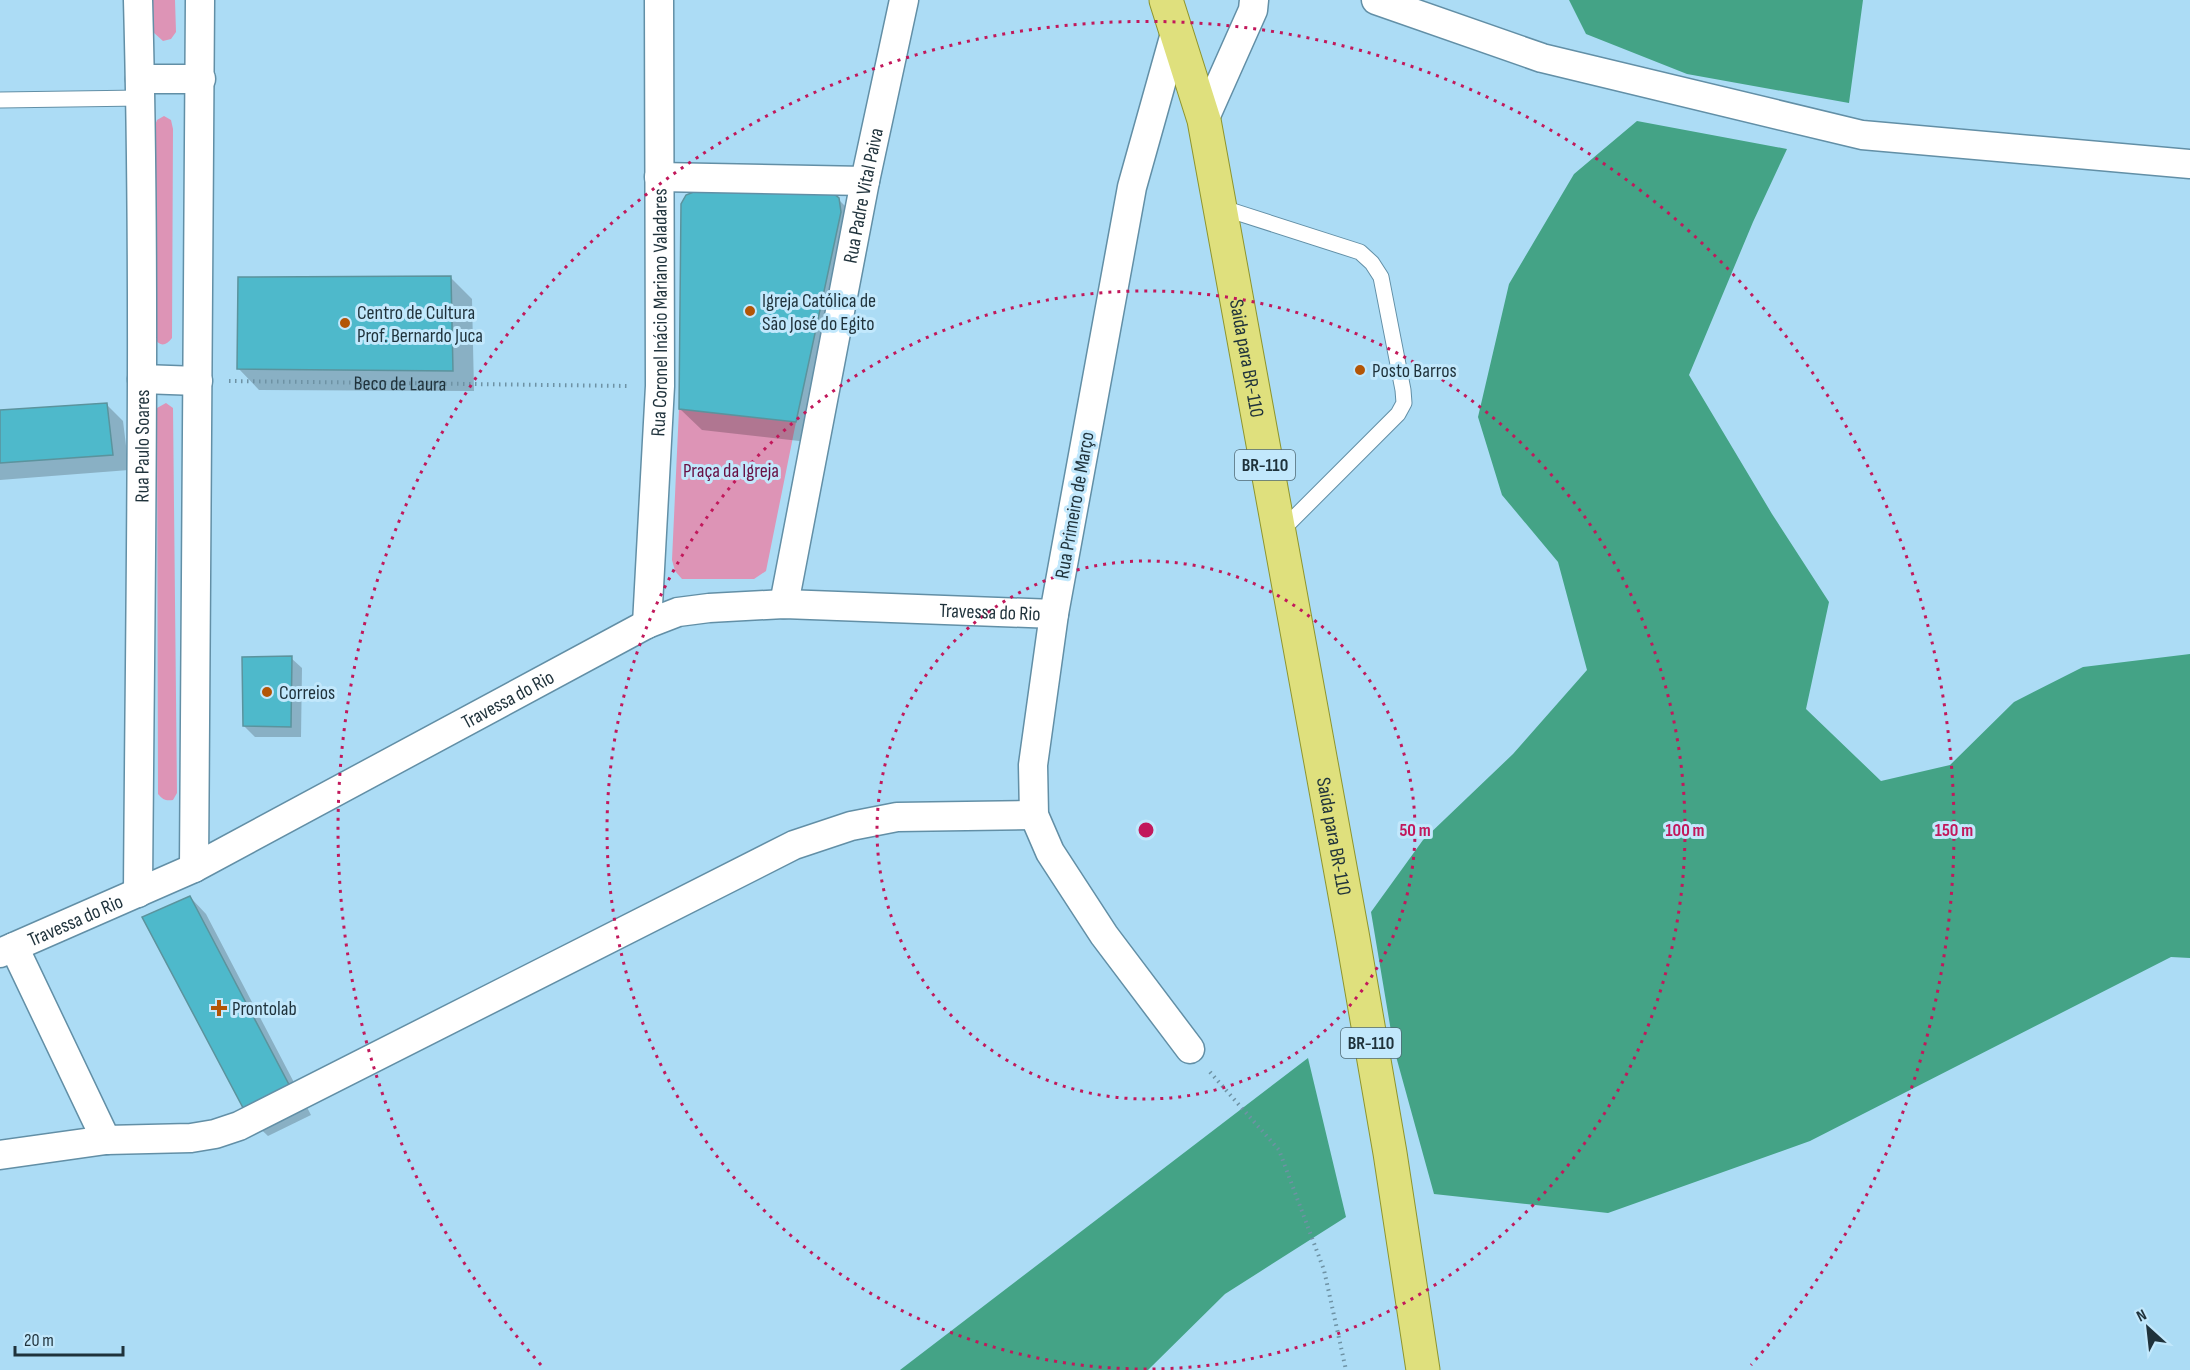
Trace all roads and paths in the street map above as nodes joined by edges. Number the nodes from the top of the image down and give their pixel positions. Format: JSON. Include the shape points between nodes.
{"nodes":[{"id":1,"x":138,"y":0,"type":"edge"},
{"id":2,"x":200,"y":0,"type":"edge"},
{"id":3,"x":659,"y":0,"type":"edge"},
{"id":4,"x":904,"y":0,"type":"edge"},
{"id":5,"x":1254,"y":0,"type":"edge"},
{"id":6,"x":1376,"y":0,"type":"edge"},
{"id":7,"x":1171,"y":15,"type":"edge"},
{"id":8,"x":201,"y":78,"type":"junction"},
{"id":9,"x":141,"y":89,"type":"junction"},
{"id":10,"x":0,"y":100,"type":"edge"},
{"id":11,"x":1204,"y":120,"type":"junction"},
{"id":12,"x":2190,"y":164,"type":"edge"},
{"id":13,"x":659,"y":177,"type":"junction"},
{"id":14,"x":865,"y":181,"type":"junction"},
{"id":15,"x":1220,"y":207,"type":"junction"},
{"id":16,"x":142,"y":379,"type":"junction"},
{"id":17,"x":198,"y":381,"type":"junction"},
{"id":18,"x":660,"y":386,"type":"junction"},
{"id":19,"x":1278,"y":534,"type":"junction"},
{"id":20,"x":784,"y":604,"type":"junction"},
{"id":21,"x":1054,"y":614,"type":"junction"},
{"id":22,"x":647,"y":624,"type":"junction"},
{"id":23,"x":1034,"y":815,"type":"junction"},
{"id":24,"x":194,"y":868,"type":"junction"},
{"id":25,"x":138,"y":893,"type":"junction"},
{"id":26,"x":7,"y":950,"type":"edge"},
{"id":27,"x":1190,"y":1048,"type":"joint"},
{"id":28,"x":106,"y":1140,"type":"junction"},
{"id":29,"x":0,"y":1155,"type":"edge"},
{"id":30,"x":1346,"y":1370,"type":"edge"},
{"id":31,"x":1423,"y":1370,"type":"edge"}],
"edges":[{"from":1,"to":9,"type":"street","name":"Rua Paulo Soares"},
{"from":2,"to":8,"type":"street"},
{"from":3,"to":13,"type":"street","name":"Rua Coronel Inácio Mariano Valadares"},
{"from":4,"to":14,"type":"street","name":"Rua Padre Vital Paiva"},
{"from":5,"to":11,"type":"street"},
{"from":6,"to":12,"type":"street","via":[[1542,58],[1862,135]]},
{"from":7,"to":11,"type":"main road","name":"Saida para BR-110","number":"BR-110"},
{"from":7,"to":21,"type":"street","name":"Rua Primeiro de Março","via":[[1132,187]]},
{"from":8,"to":9,"type":"street"},
{"from":8,"to":17,"type":"street"},
{"from":9,"to":10,"type":"lane"},
{"from":9,"to":16,"type":"street","name":"Rua Paulo Soares"},
{"from":11,"to":15,"type":"main road","name":"Saida para BR-110","number":"BR-110"},
{"from":13,"to":14,"type":"street"},
{"from":13,"to":18,"type":"street","name":"Rua Coronel Inácio Mariano Valadares"},
{"from":14,"to":20,"type":"street","name":"Rua Padre Vital Paiva"},
{"from":15,"to":19,"type":"main road","name":"Saida para BR-110","number":"BR-110"},
{"from":15,"to":19,"type":"lane","via":[[1360,252],[1372,262],[1381,277],[1403,390],[1404,403],[1398,414]]},
{"from":16,"to":17,"type":"street"},
{"from":16,"to":25,"type":"street","name":"Rua Paulo Soares"},
{"from":17,"to":18,"type":"path","name":"Beco de Laura"},
{"from":17,"to":24,"type":"street"},
{"from":18,"to":22,"type":"street","name":"Rua Coronel Inácio Mariano Valadares"},
{"from":19,"to":31,"type":"main road","name":"Saida para BR-110","number":"BR-110","via":[[1352,933]]},
{"from":20,"to":21,"type":"street","name":"Travessa do Rio"},
{"from":20,"to":22,"type":"street","name":"Travessa do Rio","via":[[678,612]]},
{"from":21,"to":23,"type":"street","name":"Rua Primeiro de Março","via":[[1033,765]]},
{"from":22,"to":24,"type":"street","name":"Travessa do Rio"},
{"from":23,"to":27,"type":"street","name":"Rua Primeiro de Março","via":[[1050,852],[1104,935]]},
{"from":23,"to":28,"type":"street","via":[[897,817],[851,826],[794,845],[239,1126],[191,1138]]},
{"from":24,"to":25,"type":"street","name":"Travessa do Rio"},
{"from":25,"to":26,"type":"street","name":"Travessa do Rio"},
{"from":26,"to":28,"type":"street"},
{"from":27,"to":30,"type":"path","via":[[1279,1150],[1324,1270]]},
{"from":28,"to":29,"type":"street"}]}
